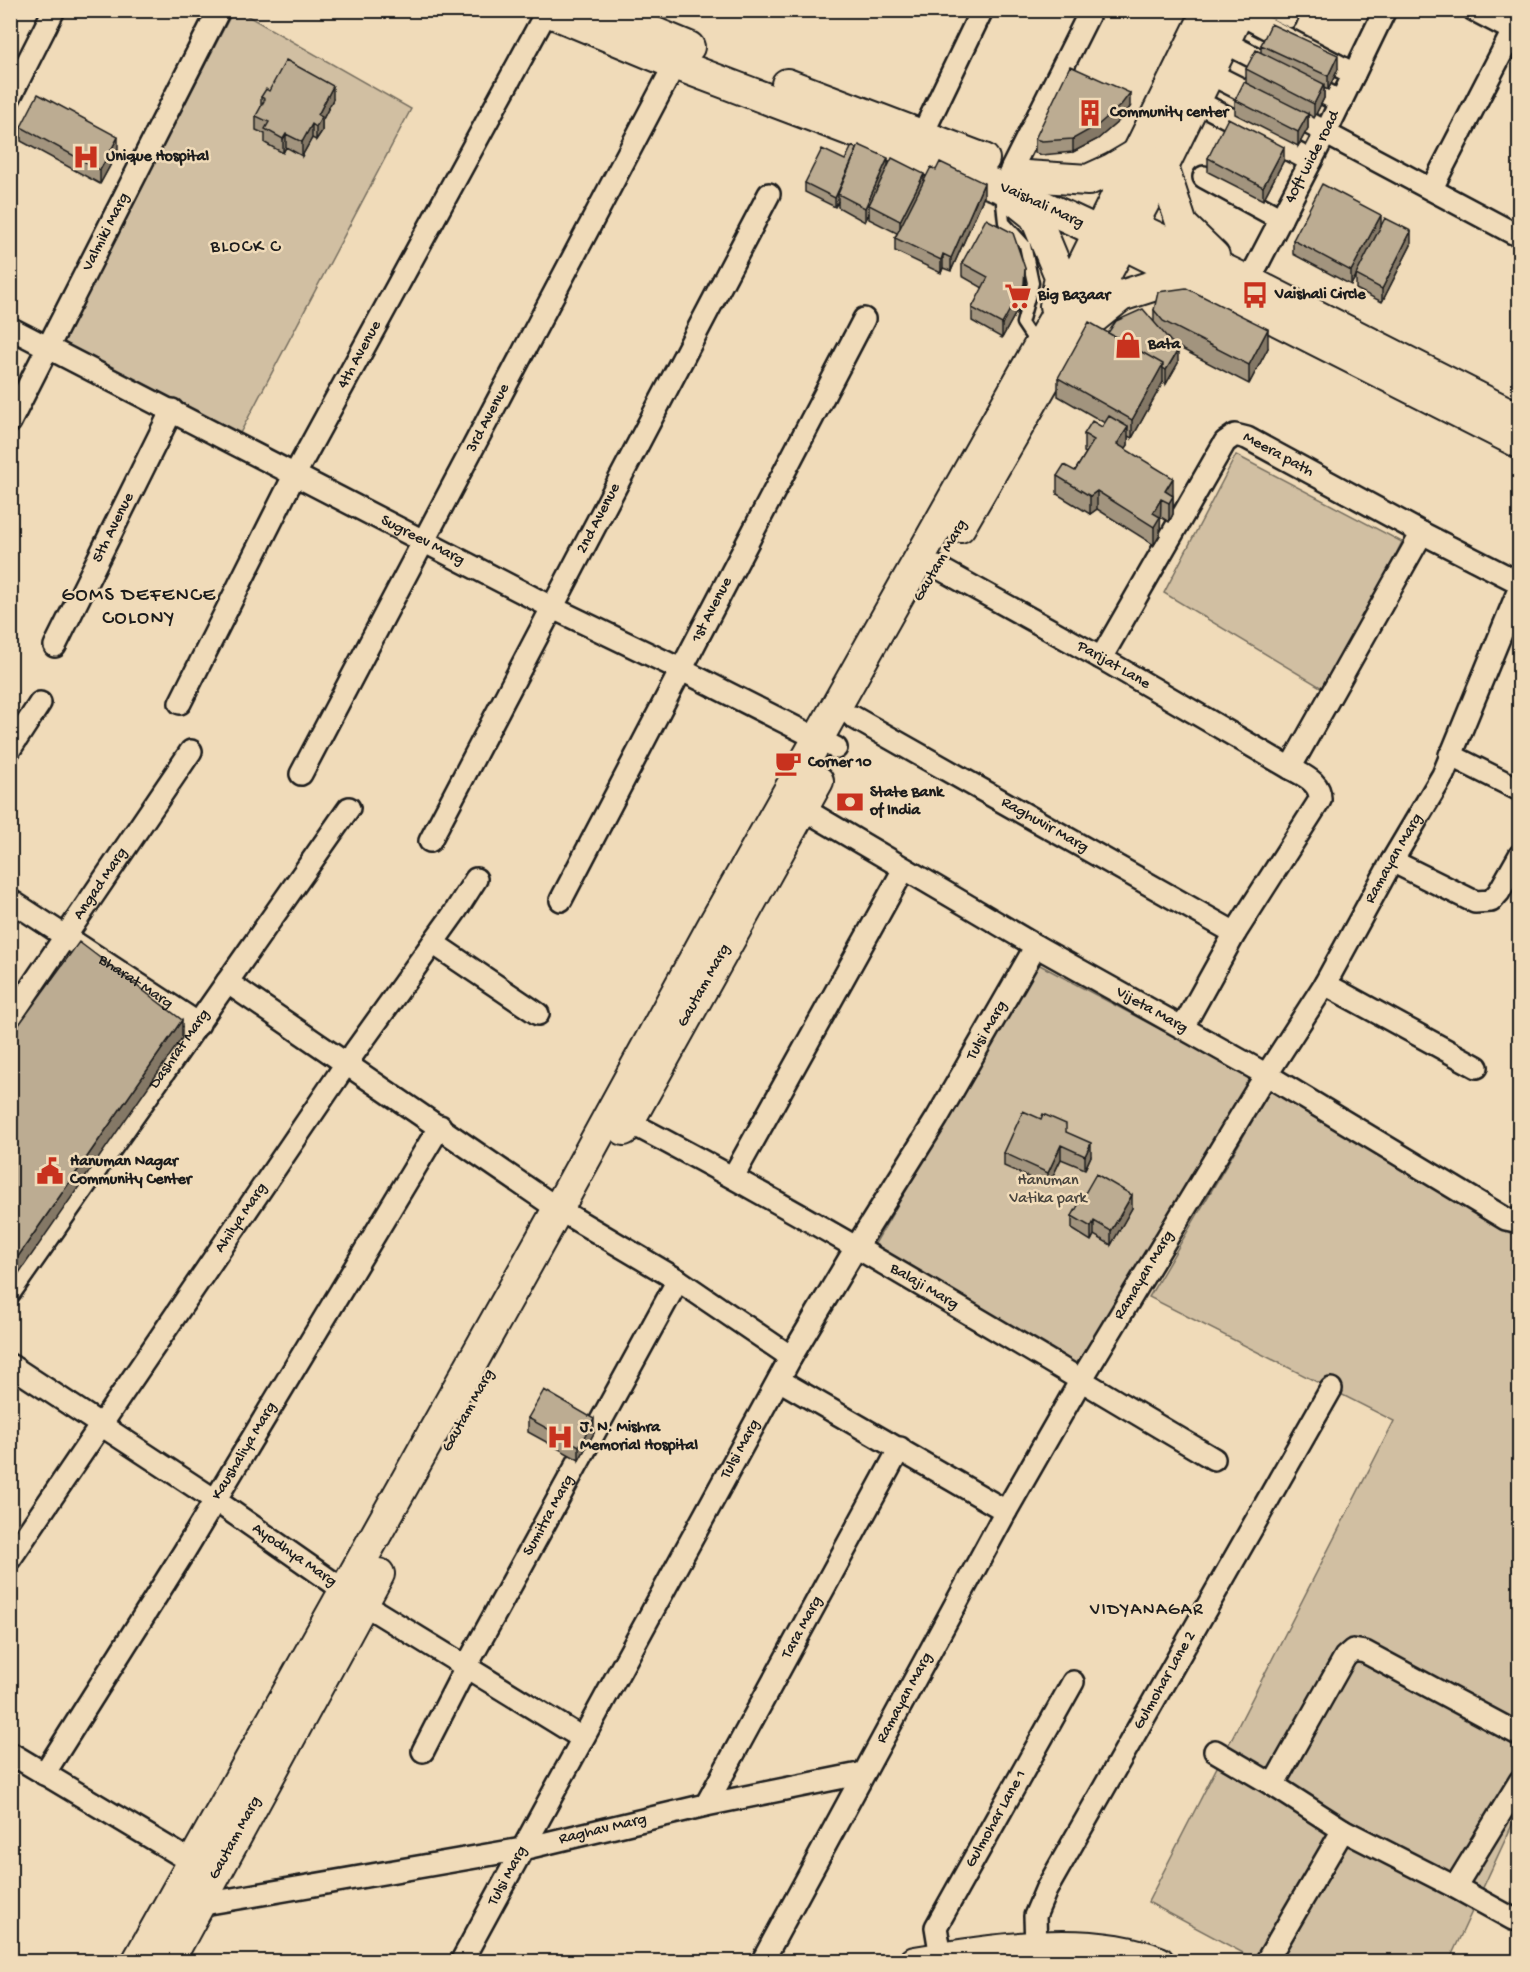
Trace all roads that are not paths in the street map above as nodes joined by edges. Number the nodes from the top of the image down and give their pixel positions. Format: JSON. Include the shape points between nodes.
{"nodes":[{"id":1,"x":54,"y":10,"type":"edge"},
{"id":2,"x":219,"y":10,"type":"edge"},
{"id":3,"x":600,"y":10,"type":"edge"},
{"id":4,"x":982,"y":10,"type":"edge"},
{"id":5,"x":1091,"y":10,"type":"edge"},
{"id":6,"x":1208,"y":10,"type":"edge"},
{"id":7,"x":1295,"y":10,"type":"edge"},
{"id":8,"x":1385,"y":10,"type":"edge"},
{"id":9,"x":1474,"y":10,"type":"edge"},
{"id":10,"x":546,"y":11,"type":"edge"},
{"id":11,"x":1248,"y":11,"type":"edge"},
{"id":12,"x":1516,"y":33,"type":"edge"},
{"id":13,"x":1224,"y":42,"type":"junction"},
{"id":14,"x":675,"y":64,"type":"junction"},
{"id":15,"x":1209,"y":73,"type":"junction"},
{"id":16,"x":1354,"y":74,"type":"junction"},
{"id":17,"x":10,"y":97,"type":"edge"},
{"id":18,"x":1196,"y":101,"type":"junction"},
{"id":19,"x":1341,"y":102,"type":"junction"},
{"id":20,"x":1325,"y":132,"type":"junction"},
{"id":21,"x":919,"y":145,"type":"junction"},
{"id":22,"x":1151,"y":160,"type":"junction"},
{"id":23,"x":1311,"y":161,"type":"junction"},
{"id":24,"x":1204,"y":177,"type":"dead end"},
{"id":25,"x":1012,"y":178,"type":"junction"},
{"id":26,"x":1432,"y":188,"type":"junction"},
{"id":27,"x":769,"y":194,"type":"dead end"},
{"id":28,"x":1281,"y":219,"type":"junction"},
{"id":29,"x":1115,"y":229,"type":"junction"},
{"id":30,"x":1520,"y":232,"type":"edge"},
{"id":31,"x":1235,"y":287,"type":"junction"},
{"id":32,"x":864,"y":319,"type":"dead end"},
{"id":33,"x":10,"y":328,"type":"edge"},
{"id":34,"x":1063,"y":328,"type":"junction"},
{"id":35,"x":49,"y":347,"type":"junction"},
{"id":36,"x":1038,"y":347,"type":"junction"},
{"id":37,"x":172,"y":410,"type":"junction"},
{"id":38,"x":1520,"y":419,"type":"edge"},
{"id":39,"x":10,"y":422,"type":"edge"},
{"id":40,"x":1520,"y":443,"type":"edge"},
{"id":41,"x":295,"y":474,"type":"junction"},
{"id":42,"x":1422,"y":532,"type":"junction"},
{"id":43,"x":423,"y":541,"type":"junction"},
{"id":44,"x":937,"y":567,"type":"junction"},
{"id":45,"x":1520,"y":585,"type":"edge"},
{"id":46,"x":553,"y":608,"type":"junction"},
{"id":47,"x":55,"y":646,"type":"dead end"},
{"id":48,"x":1101,"y":658,"type":"junction"},
{"id":49,"x":680,"y":669,"type":"junction"},
{"id":50,"x":40,"y":703,"type":"dead end"},
{"id":51,"x":180,"y":703,"type":"dead end"},
{"id":52,"x":853,"y":717,"type":"junction"},
{"id":53,"x":827,"y":743,"type":"junction"},
{"id":54,"x":10,"y":749,"type":"edge"},
{"id":55,"x":191,"y":751,"type":"dead end"},
{"id":56,"x":1450,"y":755,"type":"junction"},
{"id":57,"x":1290,"y":768,"type":"junction"},
{"id":58,"x":301,"y":774,"type":"dead end"},
{"id":59,"x":1520,"y":790,"type":"edge"},
{"id":60,"x":794,"y":803,"type":"junction"},
{"id":61,"x":349,"y":808,"type":"dead end"},
{"id":62,"x":430,"y":841,"type":"dead end"},
{"id":63,"x":1520,"y":855,"type":"edge"},
{"id":64,"x":1392,"y":861,"type":"junction"},
{"id":65,"x":904,"y":869,"type":"junction"},
{"id":66,"x":476,"y":879,"type":"dead end"},
{"id":67,"x":10,"y":900,"type":"edge"},
{"id":68,"x":561,"y":900,"type":"dead end"},
{"id":69,"x":1235,"y":933,"type":"junction"},
{"id":70,"x":67,"y":936,"type":"junction"},
{"id":71,"x":433,"y":943,"type":"junction"},
{"id":72,"x":1036,"y":946,"type":"junction"},
{"id":73,"x":227,"y":982,"type":"junction"},
{"id":74,"x":1325,"y":984,"type":"junction"},
{"id":75,"x":538,"y":1014,"type":"dead end"},
{"id":76,"x":10,"y":1018,"type":"edge"},
{"id":77,"x":199,"y":1024,"type":"junction"},
{"id":78,"x":1183,"y":1027,"type":"junction"},
{"id":79,"x":346,"y":1064,"type":"junction"},
{"id":80,"x":1477,"y":1067,"type":"dead end"},
{"id":81,"x":1267,"y":1075,"type":"junction"},
{"id":82,"x":629,"y":1122,"type":"junction"},
{"id":83,"x":440,"y":1126,"type":"junction"},
{"id":84,"x":733,"y":1176,"type":"junction"},
{"id":85,"x":567,"y":1214,"type":"junction"},
{"id":86,"x":1520,"y":1222,"type":"edge"},
{"id":87,"x":857,"y":1246,"type":"junction"},
{"id":88,"x":678,"y":1280,"type":"junction"},
{"id":89,"x":10,"y":1292,"type":"edge"},
{"id":90,"x":791,"y":1357,"type":"junction"},
{"id":91,"x":10,"y":1365,"type":"edge"},
{"id":92,"x":779,"y":1380,"type":"junction"},
{"id":93,"x":1081,"y":1380,"type":"junction"},
{"id":94,"x":1331,"y":1389,"type":"dead end"},
{"id":95,"x":103,"y":1426,"type":"junction"},
{"id":96,"x":900,"y":1448,"type":"junction"},
{"id":97,"x":1214,"y":1459,"type":"dead end"},
{"id":98,"x":215,"y":1500,"type":"junction"},
{"id":99,"x":1006,"y":1511,"type":"junction"},
{"id":100,"x":10,"y":1559,"type":"edge"},
{"id":101,"x":354,"y":1597,"type":"junction"},
{"id":102,"x":466,"y":1667,"type":"junction"},
{"id":103,"x":1073,"y":1682,"type":"dead end"},
{"id":104,"x":1520,"y":1735,"type":"edge"},
{"id":105,"x":582,"y":1738,"type":"junction"},
{"id":106,"x":423,"y":1751,"type":"dead end"},
{"id":107,"x":1215,"y":1751,"type":"dead end"},
{"id":108,"x":10,"y":1753,"type":"edge"},
{"id":109,"x":864,"y":1773,"type":"junction"},
{"id":110,"x":44,"y":1774,"type":"junction"},
{"id":111,"x":1520,"y":1781,"type":"edge"},
{"id":112,"x":1273,"y":1785,"type":"junction"},
{"id":113,"x":706,"y":1805,"type":"junction"},
{"id":114,"x":1343,"y":1830,"type":"junction"},
{"id":115,"x":522,"y":1849,"type":"junction"},
{"id":116,"x":192,"y":1863,"type":"junction"},
{"id":117,"x":1455,"y":1887,"type":"junction"},
{"id":118,"x":198,"y":1905,"type":"junction"},
{"id":119,"x":1513,"y":1919,"type":"dead end"},
{"id":120,"x":1036,"y":1947,"type":"junction"},
{"id":121,"x":946,"y":1959,"type":"edge"},
{"id":122,"x":137,"y":1962,"type":"edge"},
{"id":123,"x":168,"y":1962,"type":"edge"},
{"id":124,"x":461,"y":1962,"type":"edge"},
{"id":125,"x":762,"y":1962,"type":"edge"},
{"id":126,"x":1159,"y":1962,"type":"edge"},
{"id":127,"x":1266,"y":1962,"type":"edge"}],
"edges":[{"from":1,"to":17,"type":"street"},
{"from":2,"to":35,"type":"street","name":"Valmiki Marg"},
{"from":3,"to":21,"type":"street","name":"Vaishali Marg"},
{"from":4,"to":21,"type":"street"},
{"from":5,"to":25,"type":"street"},
{"from":6,"to":22,"type":"street","name":"Gautam Marg"},
{"from":7,"to":11,"type":"lane","via":[[1290,22]]},
{"from":8,"to":16,"type":"street","name":"40ft wide road"},
{"from":9,"to":12,"type":"street"},
{"from":10,"to":14,"type":"street","name":"Vaishali Marg"},
{"from":10,"to":41,"type":"street","name":"4th Avenue"},
{"from":11,"to":13,"type":"street","name":"Gautam Marg"},
{"from":11,"to":16,"type":"street"},
{"from":12,"to":26,"type":"street"},
{"from":13,"to":15,"type":"street","name":"Gautam Marg"},
{"from":13,"to":19,"type":"street"},
{"from":14,"to":21,"type":"street","name":"Vaishali Marg"},
{"from":14,"to":43,"type":"street","name":"3rd Avenue"},
{"from":15,"to":18,"type":"street","name":"Gautam Marg"},
{"from":15,"to":20,"type":"street"},
{"from":16,"to":19,"type":"street","name":"40ft wide road"},
{"from":18,"to":22,"type":"street","name":"Gautam Marg"},
{"from":18,"to":23,"type":"street"},
{"from":19,"to":20,"type":"street","name":"40ft wide road"},
{"from":20,"to":23,"type":"street","name":"40ft wide road"},
{"from":20,"to":26,"type":"street"},
{"from":21,"to":25,"type":"street","name":"Vaishali Marg"},
{"from":22,"to":25,"type":"street","via":[[1112,169],[1088,180]]},
{"from":22,"to":29,"type":"street","name":"Gautam Marg"},
{"from":22,"to":31,"type":"street","via":[[1182,225]]},
{"from":23,"to":28,"type":"street","name":"40ft wide road"},
{"from":24,"to":28,"type":"street"},
{"from":25,"to":29,"type":"street","name":"Vaishali Marg"},
{"from":25,"to":34,"type":"street","via":[[1035,216],[1060,276]]},
{"from":25,"to":36,"type":"lane","via":[[1004,222],[1025,245],[1033,282],[1022,323]]},
{"from":26,"to":30,"type":"street","via":[[1513,233]]},
{"from":27,"to":46,"type":"street","name":"2nd Avenue"},
{"from":28,"to":31,"type":"street","name":"40ft wide road"},
{"from":29,"to":31,"type":"street","name":"Vaishali Marg"},
{"from":29,"to":34,"type":"street","name":"Gautam Marg"},
{"from":31,"to":34,"type":"street","via":[[1174,279],[1121,296]]},
{"from":31,"to":38,"type":"street","name":"Vaishali Marg"},
{"from":31,"to":40,"type":"street","name":"Vaishali Marg"},
{"from":32,"to":49,"type":"street","name":"1st Avenue"},
{"from":33,"to":35,"type":"street","name":"Sugreev Marg"},
{"from":34,"to":36,"type":"street","name":"Gautam Marg"},
{"from":34,"to":44,"type":"street","name":"Gautam Marg"},
{"from":35,"to":37,"type":"street","name":"Sugreev Marg"},
{"from":35,"to":39,"type":"street","name":"Valmiki Marg"},
{"from":36,"to":53,"type":"street","name":"Gautam Marg"},
{"from":37,"to":41,"type":"street","name":"Sugreev Marg"},
{"from":37,"to":47,"type":"street","name":"5th Avenue"},
{"from":41,"to":43,"type":"street","name":"Sugreev Marg"},
{"from":41,"to":51,"type":"street","name":"4th Avenue"},
{"from":42,"to":45,"type":"street","name":"Meera path"},
{"from":42,"to":48,"type":"street","name":"Meera path","via":[[1235,435],[1226,442]]},
{"from":42,"to":57,"type":"street"},
{"from":43,"to":46,"type":"street","name":"Sugreev Marg"},
{"from":43,"to":58,"type":"street","name":"3rd Avenue"},
{"from":44,"to":48,"type":"street","name":"Parijat Lane"},
{"from":44,"to":52,"type":"street","name":"Gautam Marg"},
{"from":45,"to":56,"type":"street","name":"Ramayan Marg"},
{"from":46,"to":49,"type":"street","name":"Sugreev Marg"},
{"from":46,"to":62,"type":"street","name":"2nd Avenue"},
{"from":48,"to":57,"type":"street","name":"Parijat Lane"},
{"from":49,"to":53,"type":"street","name":"Sugreev Marg"},
{"from":49,"to":68,"type":"street","name":"1st Avenue"},
{"from":50,"to":54,"type":"street"},
{"from":52,"to":53,"type":"street","name":"Gautam Marg"},
{"from":52,"to":69,"type":"street","name":"Raghuvir Marg"},
{"from":53,"to":60,"type":"street","name":"Gautam Marg"},
{"from":55,"to":70,"type":"street","name":"Angad Marg"},
{"from":56,"to":59,"type":"street"},
{"from":56,"to":64,"type":"street","name":"Ramayan Marg","via":[[1443,775]]},
{"from":57,"to":69,"type":"street","name":"Parijat Lane","via":[[1314,783],[1320,800]]},
{"from":60,"to":65,"type":"street","name":"Vijeta Marg"},
{"from":60,"to":82,"type":"street","name":"Gautam Marg"},
{"from":60,"to":85,"type":"street","name":"Gautam Marg"},
{"from":61,"to":73,"type":"street","name":"Dashrat Marg"},
{"from":63,"to":64,"type":"street","via":[[1491,901],[1474,902]]},
{"from":64,"to":74,"type":"street","name":"Ramayan Marg"},
{"from":65,"to":72,"type":"street","name":"Vijeta Marg"},
{"from":65,"to":84,"type":"street"},
{"from":66,"to":71,"type":"street","name":"Ahilya Marg"},
{"from":67,"to":70,"type":"street","name":"Bharat Marg"},
{"from":69,"to":78,"type":"street"},
{"from":70,"to":76,"type":"street","name":"Angad Marg"},
{"from":70,"to":77,"type":"street","name":"Bharat Marg"},
{"from":71,"to":75,"type":"street"},
{"from":71,"to":79,"type":"street","name":"Ahilya Marg"},
{"from":72,"to":78,"type":"street","name":"Vijeta Marg"},
{"from":72,"to":87,"type":"street","name":"Tulsi Marg","via":[[937,1118]]},
{"from":73,"to":77,"type":"street","name":"Dashrat Marg"},
{"from":73,"to":79,"type":"street"},
{"from":74,"to":80,"type":"street"},
{"from":74,"to":81,"type":"street","name":"Ramayan Marg"},
{"from":77,"to":89,"type":"street","name":"Dashrat Marg"},
{"from":78,"to":81,"type":"street","name":"Vijeta Marg"},
{"from":79,"to":83,"type":"street"},
{"from":79,"to":95,"type":"street","name":"Ahilya Marg"},
{"from":81,"to":86,"type":"street","name":"Vijeta Marg","via":[[1506,1219]]},
{"from":81,"to":93,"type":"street","name":"Ramayan Marg"},
{"from":82,"to":84,"type":"street","name":"Balaji Marg"},
{"from":82,"to":85,"type":"street","name":"Gautam Marg"},
{"from":83,"to":85,"type":"street"},
{"from":83,"to":98,"type":"street","name":"Kaushaliya Marg"},
{"from":84,"to":87,"type":"street","name":"Balaji Marg"},
{"from":85,"to":88,"type":"street"},
{"from":85,"to":101,"type":"street","name":"Gautam Marg"},
{"from":87,"to":90,"type":"street","name":"Tulsi Marg"},
{"from":87,"to":93,"type":"street","name":"Balaji Marg"},
{"from":88,"to":90,"type":"street"},
{"from":88,"to":102,"type":"street","name":"Sumitra Marg"},
{"from":90,"to":92,"type":"street","name":"Tulsi Marg"},
{"from":91,"to":95,"type":"street","name":"Ayodhya Marg"},
{"from":92,"to":96,"type":"street"},
{"from":92,"to":105,"type":"street","name":"Tulsi Marg"},
{"from":93,"to":97,"type":"street","name":"Balaji Marg"},
{"from":93,"to":99,"type":"street","name":"Ramayan Marg"},
{"from":94,"to":120,"type":"street","name":"Gulmohar Lane 2","via":[[1046,1890],[1035,1916]]},
{"from":95,"to":98,"type":"street","name":"Ayodhya Marg"},
{"from":95,"to":100,"type":"street","name":"Ahilya Marg"},
{"from":96,"to":99,"type":"street"},
{"from":96,"to":113,"type":"street","name":"Tara Marg"},
{"from":98,"to":101,"type":"street","name":"Ayodhya Marg"},
{"from":98,"to":110,"type":"street","name":"Kaushaliya Marg"},
{"from":99,"to":109,"type":"street","name":"Ramayan Marg"},
{"from":101,"to":102,"type":"street","name":"Ayodhya Marg"},
{"from":101,"to":116,"type":"street","name":"Gautam Marg"},
{"from":101,"to":118,"type":"street","name":"Gautam Marg"},
{"from":102,"to":105,"type":"street","name":"Ayodhya Marg"},
{"from":102,"to":106,"type":"street","name":"Sumitra Marg"},
{"from":103,"to":121,"type":"street","name":"Gulmohar Lane 1","via":[[936,1927]]},
{"from":104,"to":112,"type":"street","via":[[1365,1652],[1353,1650]]},
{"from":105,"to":115,"type":"street","name":"Tulsi Marg"},
{"from":107,"to":112,"type":"street"},
{"from":108,"to":110,"type":"street"},
{"from":109,"to":113,"type":"street","name":"Raghav Marg"},
{"from":109,"to":125,"type":"street","name":"Ramayan Marg"},
{"from":110,"to":116,"type":"street"},
{"from":111,"to":117,"type":"street"},
{"from":112,"to":114,"type":"street"},
{"from":113,"to":115,"type":"street","name":"Raghav Marg"},
{"from":114,"to":117,"type":"street"},
{"from":114,"to":127,"type":"street"},
{"from":115,"to":118,"type":"street","name":"Raghav Marg"},
{"from":115,"to":124,"type":"street","name":"Tulsi Marg"},
{"from":116,"to":122,"type":"street","name":"Gautam Marg"},
{"from":117,"to":119,"type":"street"},
{"from":118,"to":123,"type":"street","name":"Gautam Marg"},
{"from":120,"to":121,"type":"street"},
{"from":120,"to":126,"type":"street","via":[[1070,1945],[1139,1953]]}]}
